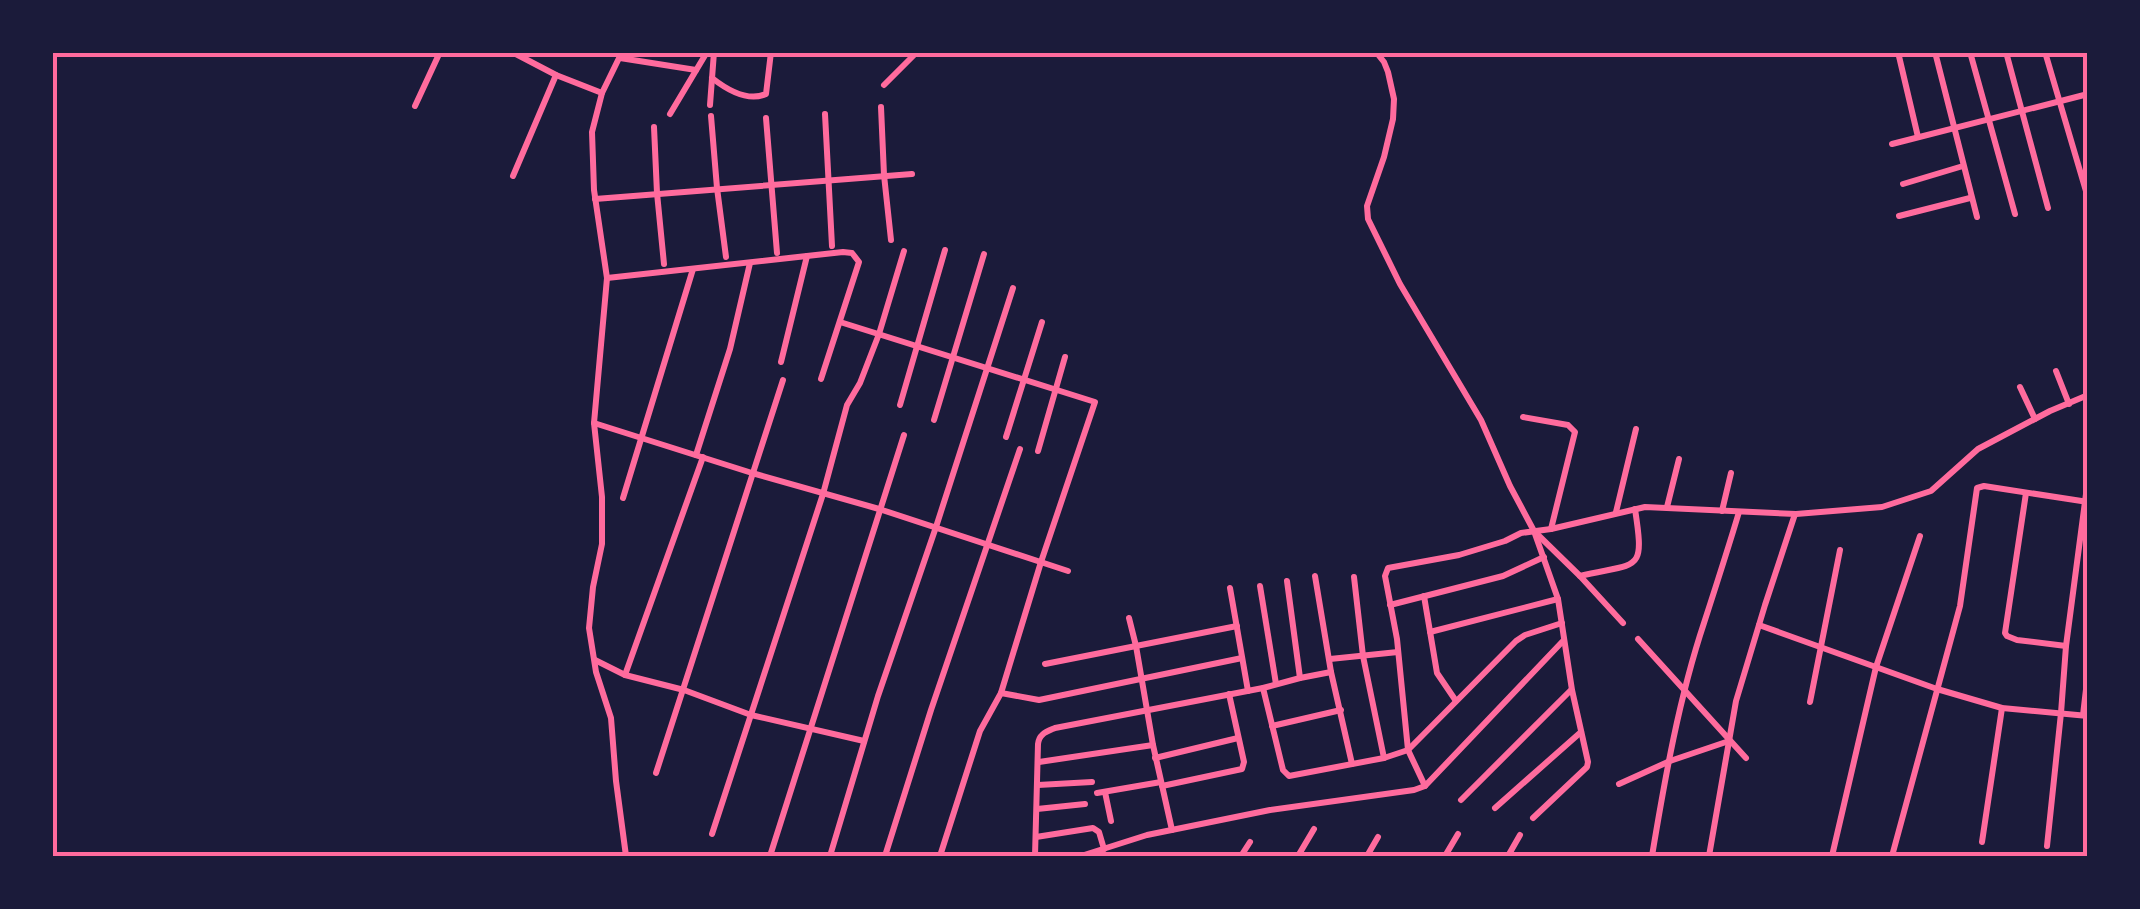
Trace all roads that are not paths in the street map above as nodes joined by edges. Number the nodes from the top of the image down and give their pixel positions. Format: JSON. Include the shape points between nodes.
{"nodes":[{"id":1,"x":440,"y":52,"type":"edge"},
{"id":2,"x":512,"y":52,"type":"edge"},
{"id":3,"x":710,"y":52,"type":"edge"},
{"id":4,"x":770,"y":52,"type":"edge"},
{"id":5,"x":916,"y":52,"type":"edge"},
{"id":6,"x":1376,"y":52,"type":"edge"},
{"id":7,"x":1898,"y":52,"type":"edge"},
{"id":8,"x":1935,"y":52,"type":"edge"},
{"id":9,"x":1970,"y":52,"type":"edge"},
{"id":10,"x":2006,"y":52,"type":"edge"},
{"id":11,"x":2045,"y":52,"type":"edge"},
{"id":12,"x":621,"y":55,"type":"edge"},
{"id":13,"x":696,"y":70,"type":"junction"},
{"id":14,"x":556,"y":75,"type":"junction"},
{"id":15,"x":712,"y":78,"type":"junction"},
{"id":16,"x":884,"y":84,"type":"dead end"},
{"id":17,"x":602,"y":93,"type":"junction"},
{"id":18,"x":2088,"y":94,"type":"edge"},
{"id":19,"x":2058,"y":101,"type":"junction"},
{"id":20,"x":710,"y":105,"type":"dead end"},
{"id":21,"x":415,"y":106,"type":"dead end"},
{"id":22,"x":881,"y":108,"type":"dead end"},
{"id":23,"x":2022,"y":110,"type":"junction"},
{"id":24,"x":670,"y":114,"type":"dead end"},
{"id":25,"x":825,"y":114,"type":"dead end"},
{"id":26,"x":711,"y":116,"type":"dead end"},
{"id":27,"x":766,"y":118,"type":"dead end"},
{"id":28,"x":1988,"y":119,"type":"junction"},
{"id":29,"x":1954,"y":127,"type":"junction"},
{"id":30,"x":654,"y":128,"type":"dead end"},
{"id":31,"x":1918,"y":137,"type":"junction"},
{"id":32,"x":1892,"y":144,"type":"dead end"},
{"id":33,"x":1963,"y":166,"type":"junction"},
{"id":34,"x":912,"y":174,"type":"dead end"},
{"id":35,"x":884,"y":175,"type":"junction"},
{"id":36,"x":513,"y":176,"type":"dead end"},
{"id":37,"x":829,"y":181,"type":"junction"},
{"id":38,"x":1903,"y":184,"type":"dead end"},
{"id":39,"x":772,"y":186,"type":"junction"},
{"id":40,"x":717,"y":188,"type":"junction"},
{"id":41,"x":657,"y":193,"type":"junction"},
{"id":42,"x":1970,"y":198,"type":"junction"},
{"id":43,"x":2088,"y":198,"type":"edge"},
{"id":44,"x":595,"y":199,"type":"junction"},
{"id":45,"x":2048,"y":208,"type":"dead end"},
{"id":46,"x":2015,"y":214,"type":"dead end"},
{"id":47,"x":1899,"y":216,"type":"dead end"},
{"id":48,"x":1977,"y":217,"type":"dead end"},
{"id":49,"x":891,"y":240,"type":"dead end"},
{"id":50,"x":832,"y":246,"type":"dead end"},
{"id":51,"x":945,"y":250,"type":"dead end"},
{"id":52,"x":904,"y":251,"type":"dead end"},
{"id":53,"x":777,"y":254,"type":"dead end"},
{"id":54,"x":984,"y":254,"type":"dead end"},
{"id":55,"x":807,"y":256,"type":"junction"},
{"id":56,"x":726,"y":257,"type":"dead end"},
{"id":57,"x":750,"y":262,"type":"junction"},
{"id":58,"x":664,"y":264,"type":"dead end"},
{"id":59,"x":693,"y":269,"type":"junction"},
{"id":60,"x":607,"y":278,"type":"junction"},
{"id":61,"x":1012,"y":288,"type":"dead end"},
{"id":62,"x":840,"y":322,"type":"junction"},
{"id":63,"x":1042,"y":322,"type":"dead end"},
{"id":64,"x":879,"y":334,"type":"junction"},
{"id":65,"x":917,"y":346,"type":"junction"},
{"id":66,"x":953,"y":357,"type":"junction"},
{"id":67,"x":1065,"y":357,"type":"dead end"},
{"id":68,"x":781,"y":362,"type":"dead end"},
{"id":69,"x":987,"y":368,"type":"junction"},
{"id":70,"x":2056,"y":371,"type":"dead end"},
{"id":71,"x":820,"y":379,"type":"dead end"},
{"id":72,"x":1024,"y":379,"type":"junction"},
{"id":73,"x":782,"y":380,"type":"dead end"},
{"id":74,"x":2020,"y":387,"type":"dead end"},
{"id":75,"x":1056,"y":390,"type":"junction"},
{"id":76,"x":2088,"y":396,"type":"edge"},
{"id":77,"x":2069,"y":404,"type":"junction"},
{"id":78,"x":900,"y":405,"type":"dead end"},
{"id":79,"x":1524,"y":416,"type":"dead end"},
{"id":80,"x":2035,"y":419,"type":"junction"},
{"id":81,"x":934,"y":420,"type":"dead end"},
{"id":82,"x":594,"y":423,"type":"junction"},
{"id":83,"x":1636,"y":430,"type":"dead end"},
{"id":84,"x":904,"y":435,"type":"dead end"},
{"id":85,"x":642,"y":436,"type":"junction"},
{"id":86,"x":1006,"y":437,"type":"dead end"},
{"id":87,"x":1020,"y":450,"type":"dead end"},
{"id":88,"x":1038,"y":451,"type":"dead end"},
{"id":89,"x":699,"y":456,"type":"junction"},
{"id":90,"x":1678,"y":459,"type":"dead end"},
{"id":91,"x":752,"y":473,"type":"junction"},
{"id":92,"x":1731,"y":473,"type":"dead end"},
{"id":93,"x":2088,"y":480,"type":"edge"},
{"id":94,"x":822,"y":494,"type":"junction"},
{"id":95,"x":2026,"y":494,"type":"junction"},
{"id":96,"x":623,"y":498,"type":"dead end"},
{"id":97,"x":2086,"y":502,"type":"edge"},
{"id":98,"x":1667,"y":507,"type":"junction"},
{"id":99,"x":879,"y":509,"type":"junction"},
{"id":100,"x":1634,"y":509,"type":"junction"},
{"id":101,"x":1722,"y":511,"type":"junction"},
{"id":102,"x":1616,"y":512,"type":"junction"},
{"id":103,"x":1739,"y":512,"type":"junction"},
{"id":104,"x":1796,"y":514,"type":"junction"},
{"id":105,"x":936,"y":527,"type":"junction"},
{"id":106,"x":1551,"y":529,"type":"junction"},
{"id":107,"x":1534,"y":531,"type":"junction"},
{"id":108,"x":1920,"y":536,"type":"dead end"},
{"id":109,"x":987,"y":544,"type":"junction"},
{"id":110,"x":1840,"y":550,"type":"dead end"},
{"id":111,"x":1544,"y":557,"type":"junction"},
{"id":112,"x":1041,"y":562,"type":"junction"},
{"id":113,"x":1068,"y":570,"type":"dead end"},
{"id":114,"x":1316,"y":576,"type":"dead end"},
{"id":115,"x":1580,"y":576,"type":"junction"},
{"id":116,"x":1354,"y":577,"type":"dead end"},
{"id":117,"x":1287,"y":581,"type":"dead end"},
{"id":118,"x":1260,"y":586,"type":"dead end"},
{"id":119,"x":1230,"y":588,"type":"dead end"},
{"id":120,"x":1424,"y":596,"type":"junction"},
{"id":121,"x":1558,"y":599,"type":"junction"},
{"id":122,"x":1390,"y":605,"type":"junction"},
{"id":123,"x":1130,"y":618,"type":"dead end"},
{"id":124,"x":1562,"y":623,"type":"junction"},
{"id":125,"x":1623,"y":623,"type":"dead end"},
{"id":126,"x":1758,"y":625,"type":"junction"},
{"id":127,"x":1237,"y":626,"type":"junction"},
{"id":128,"x":1430,"y":632,"type":"junction"},
{"id":129,"x":1638,"y":639,"type":"dead end"},
{"id":130,"x":1564,"y":640,"type":"junction"},
{"id":131,"x":1136,"y":646,"type":"junction"},
{"id":132,"x":1821,"y":646,"type":"junction"},
{"id":133,"x":2066,"y":646,"type":"junction"},
{"id":134,"x":1398,"y":652,"type":"junction"},
{"id":135,"x":1364,"y":656,"type":"junction"},
{"id":136,"x":1242,"y":658,"type":"junction"},
{"id":137,"x":594,"y":659,"type":"junction"},
{"id":138,"x":1330,"y":659,"type":"junction"},
{"id":139,"x":1045,"y":664,"type":"dead end"},
{"id":140,"x":1876,"y":667,"type":"junction"},
{"id":141,"x":1332,"y":672,"type":"junction"},
{"id":142,"x":2088,"y":672,"type":"edge"},
{"id":143,"x":625,"y":675,"type":"junction"},
{"id":144,"x":1300,"y":678,"type":"junction"},
{"id":145,"x":1140,"y":679,"type":"junction"},
{"id":146,"x":1276,"y":684,"type":"junction"},
{"id":147,"x":1263,"y":688,"type":"junction"},
{"id":148,"x":1937,"y":688,"type":"junction"},
{"id":149,"x":684,"y":690,"type":"junction"},
{"id":150,"x":1572,"y":690,"type":"junction"},
{"id":151,"x":1248,"y":691,"type":"junction"},
{"id":152,"x":1001,"y":693,"type":"junction"},
{"id":153,"x":1685,"y":693,"type":"junction"},
{"id":154,"x":1229,"y":694,"type":"junction"},
{"id":155,"x":1456,"y":701,"type":"junction"},
{"id":156,"x":1810,"y":702,"type":"dead end"},
{"id":157,"x":2002,"y":708,"type":"junction"},
{"id":158,"x":1146,"y":710,"type":"junction"},
{"id":159,"x":1341,"y":710,"type":"junction"},
{"id":160,"x":2062,"y":713,"type":"junction"},
{"id":161,"x":751,"y":715,"type":"junction"},
{"id":162,"x":2085,"y":715,"type":"edge"},
{"id":163,"x":1272,"y":726,"type":"junction"},
{"id":164,"x":810,"y":730,"type":"junction"},
{"id":165,"x":1581,"y":732,"type":"junction"},
{"id":166,"x":1238,"y":738,"type":"junction"},
{"id":167,"x":1729,"y":741,"type":"junction"},
{"id":168,"x":864,"y":742,"type":"junction"},
{"id":169,"x":1152,"y":745,"type":"junction"},
{"id":170,"x":1408,"y":750,"type":"junction"},
{"id":171,"x":1155,"y":758,"type":"junction"},
{"id":172,"x":1384,"y":758,"type":"junction"},
{"id":173,"x":1746,"y":758,"type":"dead end"},
{"id":174,"x":1670,"y":761,"type":"junction"},
{"id":175,"x":1039,"y":762,"type":"junction"},
{"id":176,"x":1352,"y":764,"type":"junction"},
{"id":177,"x":656,"y":773,"type":"dead end"},
{"id":178,"x":1092,"y":782,"type":"dead end"},
{"id":179,"x":1161,"y":784,"type":"junction"},
{"id":180,"x":1619,"y":784,"type":"dead end"},
{"id":181,"x":1038,"y":785,"type":"junction"},
{"id":182,"x":1425,"y":786,"type":"junction"},
{"id":183,"x":1461,"y":800,"type":"dead end"},
{"id":184,"x":1085,"y":804,"type":"dead end"},
{"id":185,"x":1495,"y":808,"type":"dead end"},
{"id":186,"x":1038,"y":809,"type":"junction"},
{"id":187,"x":1534,"y":818,"type":"dead end"},
{"id":188,"x":1110,"y":821,"type":"dead end"},
{"id":189,"x":1314,"y":828,"type":"dead end"},
{"id":190,"x":1172,"y":830,"type":"junction"},
{"id":191,"x":712,"y":834,"type":"dead end"},
{"id":192,"x":1458,"y":834,"type":"dead end"},
{"id":193,"x":1520,"y":835,"type":"dead end"},
{"id":194,"x":1036,"y":837,"type":"junction"},
{"id":195,"x":1378,"y":837,"type":"dead end"},
{"id":196,"x":1250,"y":842,"type":"dead end"},
{"id":197,"x":1982,"y":842,"type":"dead end"},
{"id":198,"x":2047,"y":846,"type":"dead end"},
{"id":199,"x":1104,"y":848,"type":"junction"},
{"id":200,"x":626,"y":856,"type":"edge"},
{"id":201,"x":770,"y":856,"type":"edge"},
{"id":202,"x":830,"y":856,"type":"edge"},
{"id":203,"x":885,"y":856,"type":"edge"},
{"id":204,"x":940,"y":856,"type":"edge"},
{"id":205,"x":1035,"y":856,"type":"edge"},
{"id":206,"x":1082,"y":856,"type":"edge"},
{"id":207,"x":1242,"y":856,"type":"edge"},
{"id":208,"x":1298,"y":856,"type":"edge"},
{"id":209,"x":1367,"y":856,"type":"edge"},
{"id":210,"x":1445,"y":856,"type":"edge"},
{"id":211,"x":1508,"y":856,"type":"edge"},
{"id":212,"x":1652,"y":856,"type":"edge"},
{"id":213,"x":1709,"y":856,"type":"edge"},
{"id":214,"x":1832,"y":856,"type":"edge"},
{"id":215,"x":1892,"y":856,"type":"edge"}],
"edges":[{"from":1,"to":21,"type":"street"},
{"from":2,"to":14,"type":"street"},
{"from":3,"to":13,"type":"street"},
{"from":3,"to":15,"type":"street"},
{"from":4,"to":15,"type":"street","via":[[766,94],[758,98]]},
{"from":5,"to":16,"type":"street"},
{"from":6,"to":107,"type":"street","via":[[1394,100],[1368,219],[1481,420]]},
{"from":7,"to":31,"type":"street"},
{"from":8,"to":29,"type":"street"},
{"from":9,"to":28,"type":"street"},
{"from":10,"to":23,"type":"street"},
{"from":11,"to":19,"type":"street"},
{"from":12,"to":13,"type":"street"},
{"from":12,"to":17,"type":"street"},
{"from":13,"to":24,"type":"street"},
{"from":14,"to":17,"type":"street"},
{"from":14,"to":36,"type":"street"},
{"from":15,"to":20,"type":"street"},
{"from":17,"to":44,"type":"street","via":[[592,132]]},
{"from":18,"to":19,"type":"street"},
{"from":19,"to":23,"type":"street"},
{"from":19,"to":43,"type":"street"},
{"from":22,"to":35,"type":"street"},
{"from":23,"to":28,"type":"street"},
{"from":23,"to":45,"type":"street"},
{"from":25,"to":37,"type":"street"},
{"from":26,"to":40,"type":"street"},
{"from":27,"to":39,"type":"street"},
{"from":28,"to":29,"type":"street"},
{"from":28,"to":46,"type":"street"},
{"from":29,"to":31,"type":"street"},
{"from":29,"to":33,"type":"street"},
{"from":30,"to":41,"type":"street"},
{"from":31,"to":32,"type":"street"},
{"from":33,"to":38,"type":"street"},
{"from":33,"to":42,"type":"street"},
{"from":34,"to":35,"type":"street"},
{"from":35,"to":37,"type":"street"},
{"from":35,"to":49,"type":"street"},
{"from":37,"to":39,"type":"street"},
{"from":37,"to":50,"type":"street"},
{"from":39,"to":40,"type":"street"},
{"from":39,"to":53,"type":"street"},
{"from":40,"to":41,"type":"street"},
{"from":40,"to":56,"type":"street"},
{"from":41,"to":44,"type":"street"},
{"from":41,"to":58,"type":"street"},
{"from":42,"to":47,"type":"street"},
{"from":42,"to":48,"type":"street"},
{"from":44,"to":60,"type":"street"},
{"from":51,"to":65,"type":"street"},
{"from":52,"to":64,"type":"street"},
{"from":54,"to":66,"type":"street"},
{"from":55,"to":57,"type":"street"},
{"from":55,"to":62,"type":"street","via":[[843,252],[858,258]]},
{"from":55,"to":68,"type":"street"},
{"from":57,"to":59,"type":"street"},
{"from":57,"to":89,"type":"street"},
{"from":59,"to":60,"type":"street"},
{"from":59,"to":85,"type":"street"},
{"from":60,"to":82,"type":"street"},
{"from":61,"to":69,"type":"street"},
{"from":62,"to":64,"type":"street"},
{"from":62,"to":71,"type":"street"},
{"from":63,"to":72,"type":"street"},
{"from":64,"to":65,"type":"street"},
{"from":64,"to":94,"type":"street","via":[[847,404]]},
{"from":65,"to":66,"type":"street"},
{"from":65,"to":78,"type":"street"},
{"from":66,"to":69,"type":"street"},
{"from":66,"to":81,"type":"street"},
{"from":67,"to":75,"type":"street"},
{"from":69,"to":72,"type":"street"},
{"from":69,"to":105,"type":"street"},
{"from":70,"to":77,"type":"street"},
{"from":72,"to":75,"type":"street"},
{"from":72,"to":86,"type":"street"},
{"from":73,"to":91,"type":"street"},
{"from":74,"to":80,"type":"street"},
{"from":75,"to":88,"type":"street"},
{"from":75,"to":112,"type":"street","via":[[1095,402]]},
{"from":76,"to":77,"type":"street"},
{"from":77,"to":80,"type":"street"},
{"from":79,"to":106,"type":"street","via":[[1575,432]]},
{"from":80,"to":104,"type":"street","via":[[1978,448],[1931,491],[1882,507]]},
{"from":82,"to":85,"type":"street"},
{"from":82,"to":137,"type":"street","via":[[602,544],[588,619]]},
{"from":83,"to":102,"type":"street"},
{"from":84,"to":99,"type":"street"},
{"from":85,"to":89,"type":"street"},
{"from":85,"to":96,"type":"street"},
{"from":87,"to":109,"type":"street"},
{"from":89,"to":91,"type":"street"},
{"from":89,"to":143,"type":"street"},
{"from":90,"to":98,"type":"street"},
{"from":91,"to":94,"type":"street"},
{"from":91,"to":149,"type":"street"},
{"from":92,"to":101,"type":"street"},
{"from":93,"to":97,"type":"street"},
{"from":94,"to":99,"type":"street"},
{"from":94,"to":161,"type":"street"},
{"from":95,"to":97,"type":"street"},
{"from":95,"to":133,"type":"street","via":[[2005,633]]},
{"from":95,"to":148,"type":"street","via":[[1977,488],[1960,606]]},
{"from":97,"to":133,"type":"street"},
{"from":98,"to":100,"type":"street"},
{"from":98,"to":101,"type":"street"},
{"from":99,"to":105,"type":"street"},
{"from":99,"to":164,"type":"street"},
{"from":100,"to":102,"type":"street"},
{"from":100,"to":115,"type":"street","via":[[1639,558]]},
{"from":101,"to":103,"type":"street"},
{"from":102,"to":106,"type":"street"},
{"from":103,"to":104,"type":"street"},
{"from":103,"to":153,"type":"street"},
{"from":104,"to":126,"type":"street"},
{"from":105,"to":109,"type":"street"},
{"from":105,"to":168,"type":"street"},
{"from":106,"to":107,"type":"street"},
{"from":107,"to":111,"type":"street"},
{"from":107,"to":115,"type":"street"},
{"from":107,"to":122,"type":"street","via":[[1388,568]]},
{"from":108,"to":140,"type":"street"},
{"from":109,"to":112,"type":"street"},
{"from":109,"to":203,"type":"street"},
{"from":110,"to":132,"type":"street"},
{"from":111,"to":120,"type":"street","via":[[1503,576]]},
{"from":111,"to":121,"type":"street"},
{"from":112,"to":113,"type":"street"},
{"from":112,"to":152,"type":"street"},
{"from":114,"to":138,"type":"street"},
{"from":115,"to":125,"type":"street"},
{"from":116,"to":135,"type":"street"},
{"from":117,"to":144,"type":"street"},
{"from":118,"to":146,"type":"street"},
{"from":119,"to":127,"type":"street"},
{"from":120,"to":122,"type":"street"},
{"from":120,"to":128,"type":"street"},
{"from":121,"to":124,"type":"street"},
{"from":121,"to":128,"type":"street"},
{"from":122,"to":134,"type":"street"},
{"from":123,"to":131,"type":"street"},
{"from":124,"to":130,"type":"street"},
{"from":124,"to":155,"type":"street","via":[[1516,640]]},
{"from":126,"to":132,"type":"street"},
{"from":126,"to":167,"type":"street"},
{"from":127,"to":131,"type":"street"},
{"from":127,"to":136,"type":"street"},
{"from":128,"to":155,"type":"street","via":[[1437,673]]},
{"from":129,"to":153,"type":"street"},
{"from":130,"to":150,"type":"street"},
{"from":130,"to":182,"type":"street"},
{"from":131,"to":139,"type":"street"},
{"from":131,"to":145,"type":"street"},
{"from":132,"to":140,"type":"street"},
{"from":132,"to":156,"type":"street"},
{"from":133,"to":160,"type":"street"},
{"from":134,"to":135,"type":"street"},
{"from":134,"to":170,"type":"street"},
{"from":135,"to":138,"type":"street"},
{"from":135,"to":172,"type":"street"},
{"from":136,"to":145,"type":"street"},
{"from":136,"to":151,"type":"street"},
{"from":137,"to":143,"type":"street"},
{"from":137,"to":200,"type":"street","via":[[611,718]]},
{"from":138,"to":141,"type":"street"},
{"from":140,"to":148,"type":"street"},
{"from":140,"to":214,"type":"street"},
{"from":141,"to":144,"type":"street"},
{"from":141,"to":159,"type":"street"},
{"from":142,"to":162,"type":"street"},
{"from":143,"to":149,"type":"street"},
{"from":144,"to":146,"type":"street"},
{"from":145,"to":152,"type":"street","via":[[1038,700]]},
{"from":145,"to":158,"type":"street"},
{"from":146,"to":147,"type":"street"},
{"from":147,"to":151,"type":"street"},
{"from":147,"to":163,"type":"street"},
{"from":148,"to":157,"type":"street"},
{"from":148,"to":215,"type":"street"},
{"from":149,"to":161,"type":"street"},
{"from":149,"to":177,"type":"street"},
{"from":150,"to":165,"type":"street"},
{"from":150,"to":183,"type":"street"},
{"from":151,"to":154,"type":"street"},
{"from":152,"to":204,"type":"street","via":[[980,732]]},
{"from":153,"to":167,"type":"street"},
{"from":153,"to":174,"type":"street"},
{"from":154,"to":158,"type":"street"},
{"from":154,"to":166,"type":"street"},
{"from":155,"to":170,"type":"street"},
{"from":157,"to":160,"type":"street"},
{"from":157,"to":197,"type":"street"},
{"from":158,"to":169,"type":"street"},
{"from":158,"to":175,"type":"street","via":[[1055,728],[1038,738]]},
{"from":159,"to":163,"type":"street"},
{"from":159,"to":176,"type":"street"},
{"from":160,"to":162,"type":"street"},
{"from":160,"to":198,"type":"street"},
{"from":161,"to":164,"type":"street"},
{"from":161,"to":191,"type":"street"},
{"from":163,"to":176,"type":"street","via":[[1289,776]]},
{"from":164,"to":168,"type":"street"},
{"from":164,"to":201,"type":"street"},
{"from":165,"to":185,"type":"street"},
{"from":165,"to":187,"type":"street","via":[[1586,767]]},
{"from":166,"to":171,"type":"street"},
{"from":166,"to":179,"type":"street","via":[[1242,769]]},
{"from":167,"to":173,"type":"street"},
{"from":167,"to":174,"type":"street"},
{"from":167,"to":213,"type":"street"},
{"from":168,"to":202,"type":"street"},
{"from":169,"to":171,"type":"street"},
{"from":169,"to":175,"type":"street"},
{"from":170,"to":172,"type":"street"},
{"from":170,"to":182,"type":"street"},
{"from":171,"to":179,"type":"street"},
{"from":172,"to":176,"type":"street"},
{"from":174,"to":180,"type":"street"},
{"from":174,"to":212,"type":"street"},
{"from":175,"to":181,"type":"street"},
{"from":178,"to":181,"type":"street"},
{"from":179,"to":188,"type":"street","via":[[1101,792]]},
{"from":179,"to":190,"type":"street"},
{"from":181,"to":186,"type":"street"},
{"from":182,"to":190,"type":"street"},
{"from":184,"to":186,"type":"street"},
{"from":186,"to":194,"type":"street"},
{"from":189,"to":208,"type":"street"},
{"from":190,"to":199,"type":"street"},
{"from":192,"to":210,"type":"street"},
{"from":193,"to":211,"type":"street"},
{"from":194,"to":199,"type":"street","via":[[1093,828]]},
{"from":194,"to":205,"type":"street"},
{"from":195,"to":209,"type":"street"},
{"from":196,"to":207,"type":"street"},
{"from":199,"to":206,"type":"street"}]}
